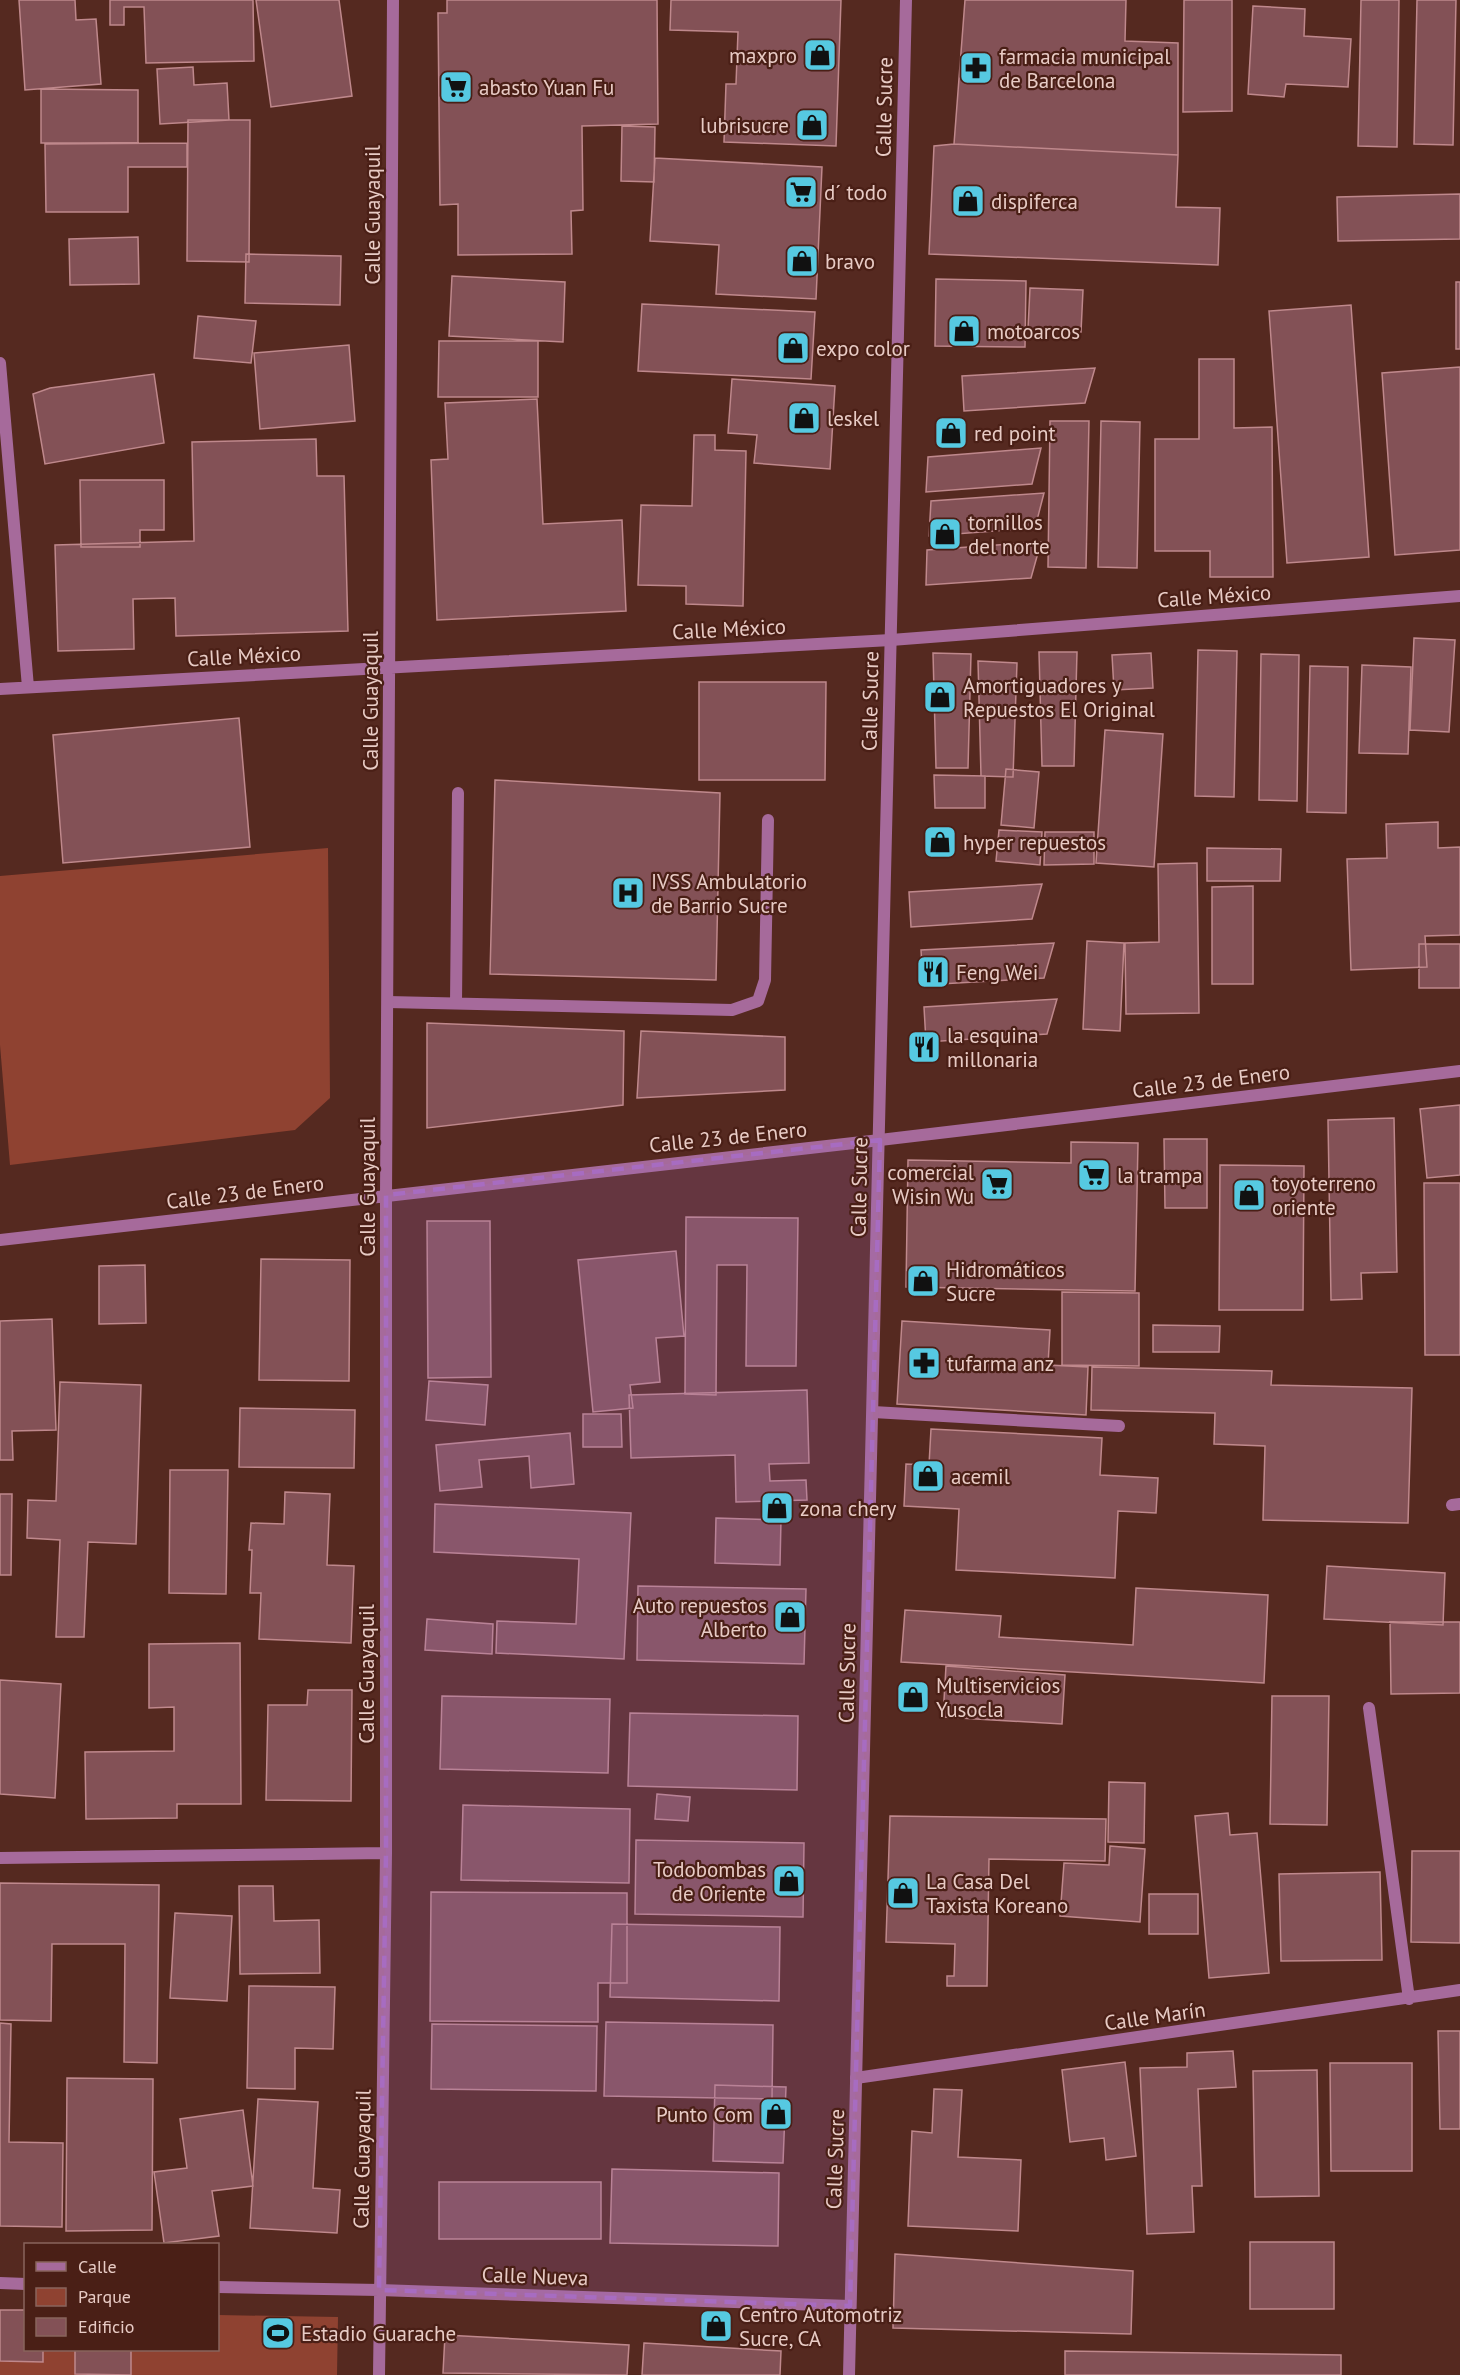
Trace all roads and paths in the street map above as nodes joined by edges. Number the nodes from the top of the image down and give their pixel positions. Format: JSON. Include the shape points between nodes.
{"nodes":[{"id":1,"x":393,"y":0,"type":"edge"},
{"id":2,"x":906,"y":0,"type":"edge"},
{"id":3,"x":0,"y":363,"type":"edge"},
{"id":4,"x":1460,"y":596,"type":"edge"},
{"id":5,"x":891,"y":640,"type":"junction"},
{"id":6,"x":390,"y":668,"type":"junction"},
{"id":7,"x":28,"y":687,"type":"junction"},
{"id":8,"x":0,"y":689,"type":"edge"},
{"id":9,"x":458,"y":793,"type":"dead end"},
{"id":10,"x":768,"y":820,"type":"dead end"},
{"id":11,"x":388,"y":1002,"type":"junction"},
{"id":12,"x":456,"y":1003,"type":"junction"},
{"id":13,"x":1460,"y":1071,"type":"edge"},
{"id":14,"x":880,"y":1140,"type":"junction"},
{"id":15,"x":386,"y":1195,"type":"junction"},
{"id":16,"x":0,"y":1240,"type":"edge"},
{"id":17,"x":873,"y":1412,"type":"junction"},
{"id":18,"x":1119,"y":1426,"type":"dead end"},
{"id":19,"x":1369,"y":1708,"type":"dead end"},
{"id":20,"x":386,"y":1853,"type":"junction"},
{"id":21,"x":0,"y":1858,"type":"edge"},
{"id":22,"x":1460,"y":1990,"type":"edge"},
{"id":23,"x":1409,"y":1999,"type":"junction"},
{"id":24,"x":856,"y":2078,"type":"junction"},
{"id":25,"x":0,"y":2283,"type":"edge"},
{"id":26,"x":24,"y":2284,"type":"edge"},
{"id":27,"x":219,"y":2287,"type":"edge"},
{"id":28,"x":379,"y":2290,"type":"junction"},
{"id":29,"x":850,"y":2306,"type":"junction"},
{"id":30,"x":379,"y":2375,"type":"edge"},
{"id":31,"x":849,"y":2375,"type":"edge"}],
"edges":[{"from":1,"to":6,"type":"street","name":"Calle Guayaquil"},
{"from":2,"to":5,"type":"street","name":"Calle Sucre"},
{"from":3,"to":7,"type":"street"},
{"from":4,"to":5,"type":"street","name":"Calle México"},
{"from":5,"to":6,"type":"street","name":"Calle México"},
{"from":5,"to":14,"type":"street","name":"Calle Sucre"},
{"from":6,"to":7,"type":"street","name":"Calle México"},
{"from":6,"to":11,"type":"street","name":"Calle Guayaquil"},
{"from":7,"to":8,"type":"street","name":"Calle México"},
{"from":9,"to":12,"type":"street"},
{"from":10,"to":12,"type":"street","via":[[765,980],[758,1001],[732,1010]]},
{"from":11,"to":12,"type":"street"},
{"from":11,"to":15,"type":"street","name":"Calle Guayaquil"},
{"from":13,"to":14,"type":"street","name":"Calle 23 de Enero"},
{"from":14,"to":15,"type":"street","name":"Calle 23 de Enero"},
{"from":14,"to":17,"type":"street","name":"Calle Sucre"},
{"from":15,"to":16,"type":"street","name":"Calle 23 de Enero"},
{"from":15,"to":20,"type":"street","name":"Calle Guayaquil"},
{"from":17,"to":18,"type":"street"},
{"from":17,"to":24,"type":"street","name":"Calle Sucre"},
{"from":19,"to":23,"type":"street"},
{"from":20,"to":21,"type":"street"},
{"from":20,"to":28,"type":"street","name":"Calle Guayaquil"},
{"from":22,"to":23,"type":"street","name":"Calle Marín"},
{"from":23,"to":24,"type":"street","name":"Calle Marín"},
{"from":24,"to":29,"type":"street","name":"Calle Sucre"},
{"from":25,"to":26,"type":"street"},
{"from":27,"to":28,"type":"street","name":"Calle Nueva"},
{"from":28,"to":29,"type":"street","name":"Calle Nueva"},
{"from":28,"to":30,"type":"street","name":"Calle Guayaquil"},
{"from":29,"to":31,"type":"street","name":"Calle Sucre"}]}
